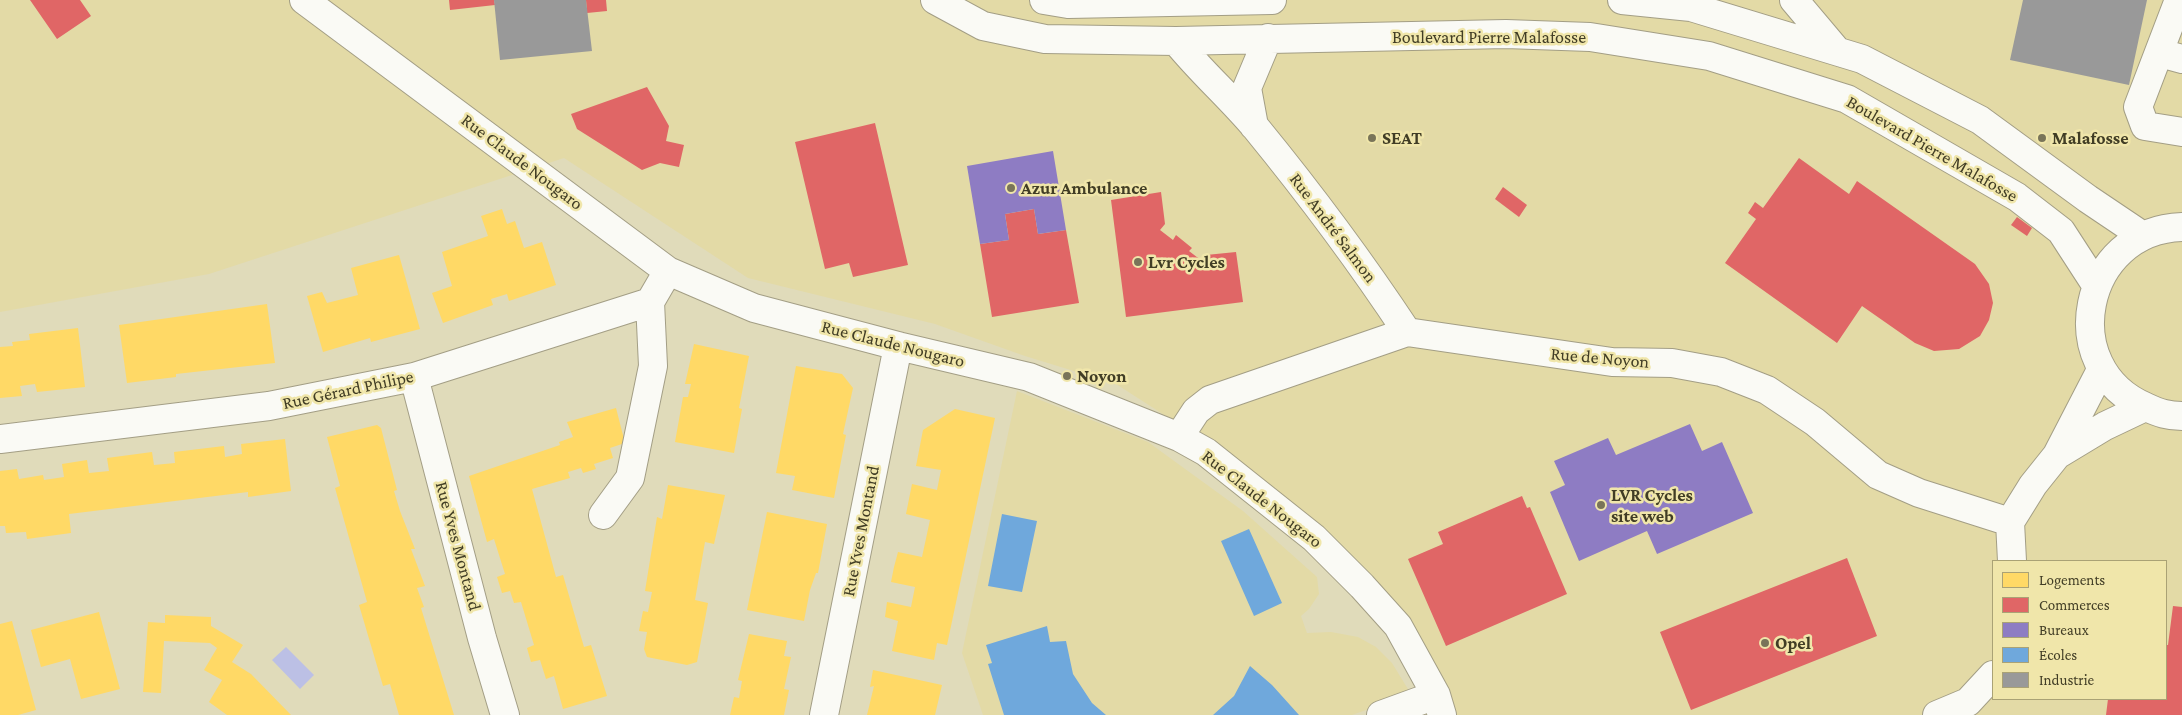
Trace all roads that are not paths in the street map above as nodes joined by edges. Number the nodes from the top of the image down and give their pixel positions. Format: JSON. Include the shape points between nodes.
{"nodes":[{"id":1,"x":304,"y":0,"type":"edge"},
{"id":2,"x":935,"y":0,"type":"edge"},
{"id":3,"x":1044,"y":0,"type":"edge"},
{"id":4,"x":1049,"y":0,"type":"edge"},
{"id":5,"x":1272,"y":0,"type":"edge"},
{"id":6,"x":1622,"y":0,"type":"edge"},
{"id":7,"x":1794,"y":0,"type":"edge"},
{"id":8,"x":2182,"y":3,"type":"edge"},
{"id":9,"x":1268,"y":38,"type":"junction"},
{"id":10,"x":1176,"y":41,"type":"junction"},
{"id":11,"x":1837,"y":51,"type":"junction"},
{"id":12,"x":2171,"y":56,"type":"edge"},
{"id":13,"x":1254,"y":126,"type":"junction"},
{"id":14,"x":2182,"y":132,"type":"edge"},
{"id":15,"x":2182,"y":227,"type":"edge"},
{"id":16,"x":2144,"y":236,"type":"junction"},
{"id":17,"x":668,"y":270,"type":"junction"},
{"id":18,"x":2096,"y":285,"type":"junction"},
{"id":19,"x":650,"y":302,"type":"junction"},
{"id":20,"x":1407,"y":332,"type":"junction"},
{"id":21,"x":898,"y":346,"type":"junction"},
{"id":22,"x":2101,"y":370,"type":"junction"},
{"id":23,"x":414,"y":377,"type":"junction"},
{"id":24,"x":2145,"y":407,"type":"junction"},
{"id":25,"x":2182,"y":416,"type":"edge"},
{"id":26,"x":1179,"y":437,"type":"junction"},
{"id":27,"x":0,"y":439,"type":"edge"},
{"id":28,"x":2057,"y":455,"type":"junction"},
{"id":29,"x":603,"y":514,"type":"dead end"},
{"id":30,"x":2010,"y":522,"type":"junction"},
{"id":31,"x":2012,"y":560,"type":"edge"},
{"id":32,"x":1992,"y":676,"type":"edge"},
{"id":33,"x":1439,"y":705,"type":"edge"},
{"id":34,"x":505,"y":715,"type":"edge"},
{"id":35,"x":824,"y":715,"type":"edge"},
{"id":36,"x":1381,"y":715,"type":"edge"},
{"id":37,"x":1937,"y":715,"type":"edge"}],
"edges":[{"from":1,"to":17,"type":"street","name":"Rue Claude Nougaro"},
{"from":2,"to":10,"type":"street","name":"Boulevard Pierre Malafosse","via":[[983,26],[1045,39]]},
{"from":3,"to":4,"type":"street"},
{"from":4,"to":5,"type":"street","via":[[1068,4]]},
{"from":6,"to":11,"type":"street","via":[[1691,7]]},
{"from":7,"to":11,"type":"street"},
{"from":8,"to":12,"type":"street","via":[[2177,5]]},
{"from":9,"to":10,"type":"street","name":"Boulevard Pierre Malafosse"},
{"from":9,"to":13,"type":"street","name":"Rue André Salmon","via":[[1247,88]]},
{"from":9,"to":18,"type":"street","name":"Boulevard Pierre Malafosse","via":[[1571,36],[1709,56],[1847,99],[2017,197],[2061,231]]},
{"from":10,"to":13,"type":"street","name":"Rue André Salmon"},
{"from":11,"to":16,"type":"street","via":[[1862,59],[1980,120]]},
{"from":12,"to":14,"type":"street","via":[[2138,107],[2146,126]]},
{"from":13,"to":20,"type":"street","name":"Rue André Salmon","via":[[1360,261]]},
{"from":15,"to":16,"type":"street","via":[[2170,227]]},
{"from":16,"to":18,"type":"street","via":[[2124,248],[2108,264]]},
{"from":17,"to":19,"type":"street"},
{"from":17,"to":21,"type":"street","name":"Rue Claude Nougaro","via":[[754,308]]},
{"from":18,"to":22,"type":"street","via":[[2089,313],[2091,342]]},
{"from":19,"to":23,"type":"street","name":"Rue Gérard Philipe"},
{"from":19,"to":29,"type":"street","via":[[654,366],[630,478]]},
{"from":20,"to":26,"type":"street","name":"Rue de Noyon","via":[[1210,400],[1196,411]]},
{"from":20,"to":30,"type":"street","name":"Rue de Noyon","via":[[1603,361],[1672,363],[1721,372],[1767,390],[1815,422],[1878,475],[1919,493]]},
{"from":21,"to":26,"type":"street","name":"Rue Claude Nougaro","via":[[1028,377]]},
{"from":21,"to":35,"type":"street","name":"Rue Yves Montand"},
{"from":22,"to":24,"type":"street","via":[[2128,400]]},
{"from":22,"to":28,"type":"street"},
{"from":23,"to":27,"type":"street","name":"Rue Gérard Philipe","via":[[269,406]]},
{"from":23,"to":34,"type":"street","name":"Rue Yves Montand"},
{"from":24,"to":25,"type":"street","via":[[2166,416]]},
{"from":24,"to":28,"type":"street"},
{"from":26,"to":33,"type":"street","name":"Rue Claude Nougaro","via":[[1232,472],[1337,560],[1398,626]]},
{"from":28,"to":30,"type":"street"},
{"from":30,"to":31,"type":"street"},
{"from":32,"to":37,"type":"street","via":[[1968,702]]},
{"from":33,"to":36,"type":"street"}]}
